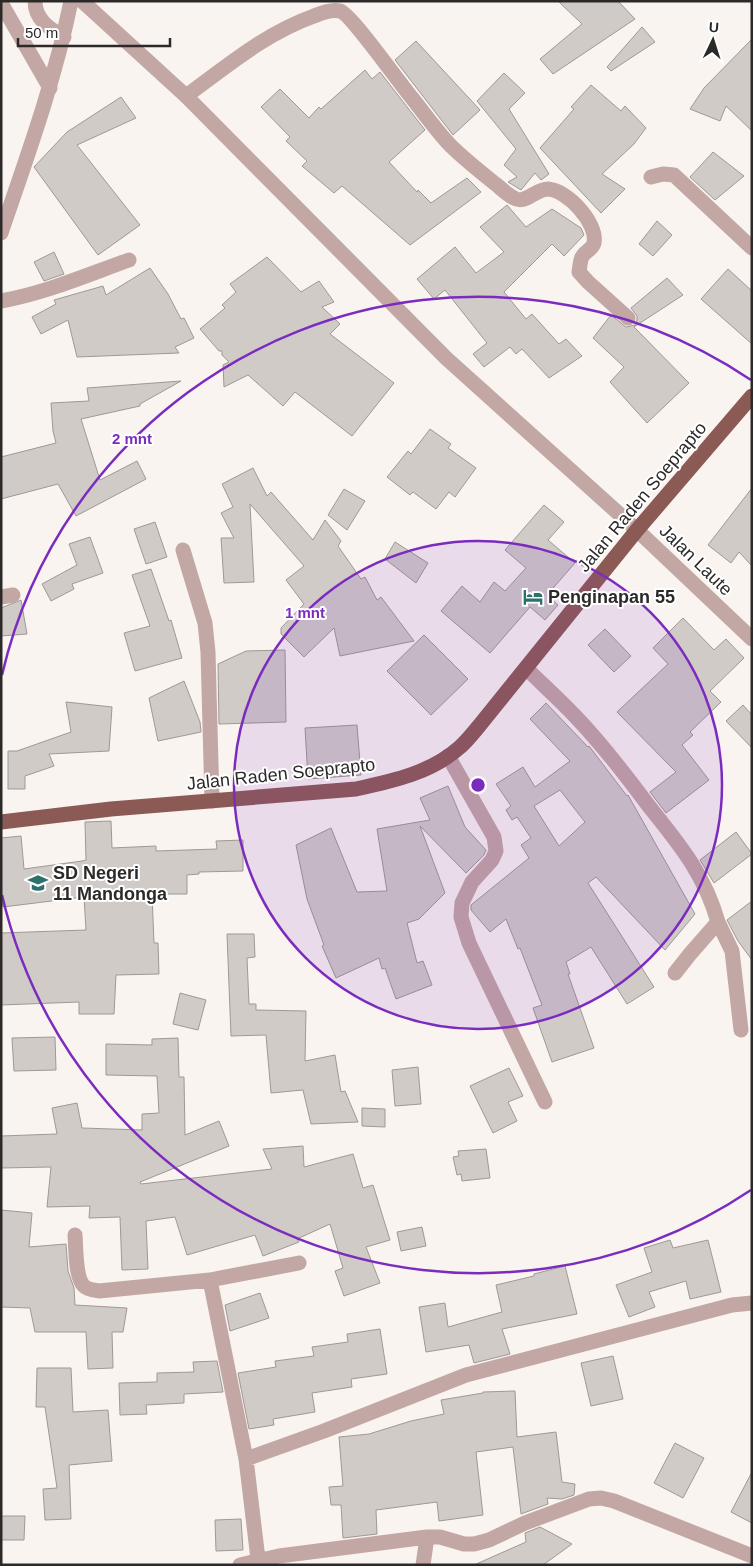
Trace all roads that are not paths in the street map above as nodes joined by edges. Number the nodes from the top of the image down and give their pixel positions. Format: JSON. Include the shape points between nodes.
{"nodes":[{"id":1,"x":35,"y":1,"type":"edge"},
{"id":2,"x":71,"y":1,"type":"edge"},
{"id":3,"x":82,"y":1,"type":"edge"},
{"id":4,"x":1,"y":3,"type":"edge"},
{"id":5,"x":64,"y":37,"type":"junction"},
{"id":6,"x":50,"y":88,"type":"junction"},
{"id":7,"x":186,"y":96,"type":"junction"},
{"id":8,"x":651,"y":178,"type":"dead end"},
{"id":9,"x":1,"y":233,"type":"edge"},
{"id":10,"x":752,"y":248,"type":"edge"},
{"id":11,"x":129,"y":260,"type":"dead end"},
{"id":12,"x":1,"y":301,"type":"edge"},
{"id":13,"x":628,"y":318,"type":"dead end"},
{"id":14,"x":752,"y":396,"type":"edge"},
{"id":15,"x":637,"y":530,"type":"junction"},
{"id":16,"x":183,"y":550,"type":"dead end"},
{"id":17,"x":752,"y":639,"type":"edge"},
{"id":18,"x":526,"y":668,"type":"junction"},
{"id":19,"x":448,"y":756,"type":"junction"},
{"id":20,"x":212,"y":801,"type":"junction"},
{"id":21,"x":1,"y":822,"type":"edge"},
{"id":22,"x":718,"y":922,"type":"junction"},
{"id":23,"x":675,"y":973,"type":"dead end"},
{"id":24,"x":741,"y":1030,"type":"dead end"},
{"id":25,"x":545,"y":1102,"type":"dead end"},
{"id":26,"x":74,"y":1235,"type":"dead end"},
{"id":27,"x":299,"y":1263,"type":"dead end"},
{"id":28,"x":210,"y":1280,"type":"junction"},
{"id":29,"x":752,"y":1303,"type":"edge"},
{"id":30,"x":246,"y":1458,"type":"junction"},
{"id":31,"x":427,"y":1537,"type":"junction"},
{"id":32,"x":752,"y":1556,"type":"edge"},
{"id":33,"x":258,"y":1559,"type":"junction"},
{"id":34,"x":279,"y":1560,"type":"edge"},
{"id":35,"x":240,"y":1565,"type":"edge"},
{"id":36,"x":424,"y":1565,"type":"edge"}],
"edges":[{"from":1,"to":5,"type":"street","via":[[39,17],[48,28]]},
{"from":2,"to":5,"type":"street"},
{"from":3,"to":7,"type":"street","name":"Jalan Laute"},
{"from":4,"to":6,"type":"street"},
{"from":5,"to":6,"type":"street"},
{"from":6,"to":9,"type":"street"},
{"from":7,"to":13,"type":"street","via":[[283,28],[326,11],[340,11],[362,33],[450,144],[478,170],[515,199],[525,199],[536,191],[551,189],[578,207],[594,234],[591,249],[582,256],[579,272]]},
{"from":7,"to":15,"type":"street","name":"Jalan Laute","via":[[446,358]]},
{"from":8,"to":10,"type":"street","via":[[674,175]]},
{"from":11,"to":12,"type":"street","via":[[58,286]]},
{"from":14,"to":15,"type":"highway","name":"Jalan Raden Soeprapto"},
{"from":15,"to":17,"type":"street","name":"Jalan Laute"},
{"from":15,"to":18,"type":"highway","name":"Jalan Raden Soeprapto"},
{"from":16,"to":20,"type":"street","via":[[205,623]]},
{"from":18,"to":19,"type":"highway","name":"Jalan Raden Soeprapto","via":[[479,726]]},
{"from":18,"to":22,"type":"street","via":[[603,747],[679,842],[698,872]]},
{"from":19,"to":20,"type":"highway","name":"Jalan Raden Soeprapto","via":[[422,771],[356,789]]},
{"from":19,"to":25,"type":"street","via":[[494,837],[496,851],[472,882],[462,903],[461,917],[469,943]]},
{"from":20,"to":21,"type":"highway","name":"Jalan Raden Soeprapto"},
{"from":22,"to":23,"type":"street"},
{"from":22,"to":24,"type":"street","via":[[732,951]]},
{"from":26,"to":28,"type":"street","via":[[78,1274],[88,1289],[99,1291]]},
{"from":27,"to":28,"type":"street"},
{"from":28,"to":30,"type":"street"},
{"from":29,"to":30,"type":"street","via":[[732,1305],[466,1375]]},
{"from":30,"to":33,"type":"street"},
{"from":31,"to":32,"type":"street","via":[[474,1544],[601,1498]]},
{"from":31,"to":34,"type":"street"},
{"from":31,"to":36,"type":"street"},
{"from":33,"to":34,"type":"street"},
{"from":33,"to":35,"type":"street"}]}
